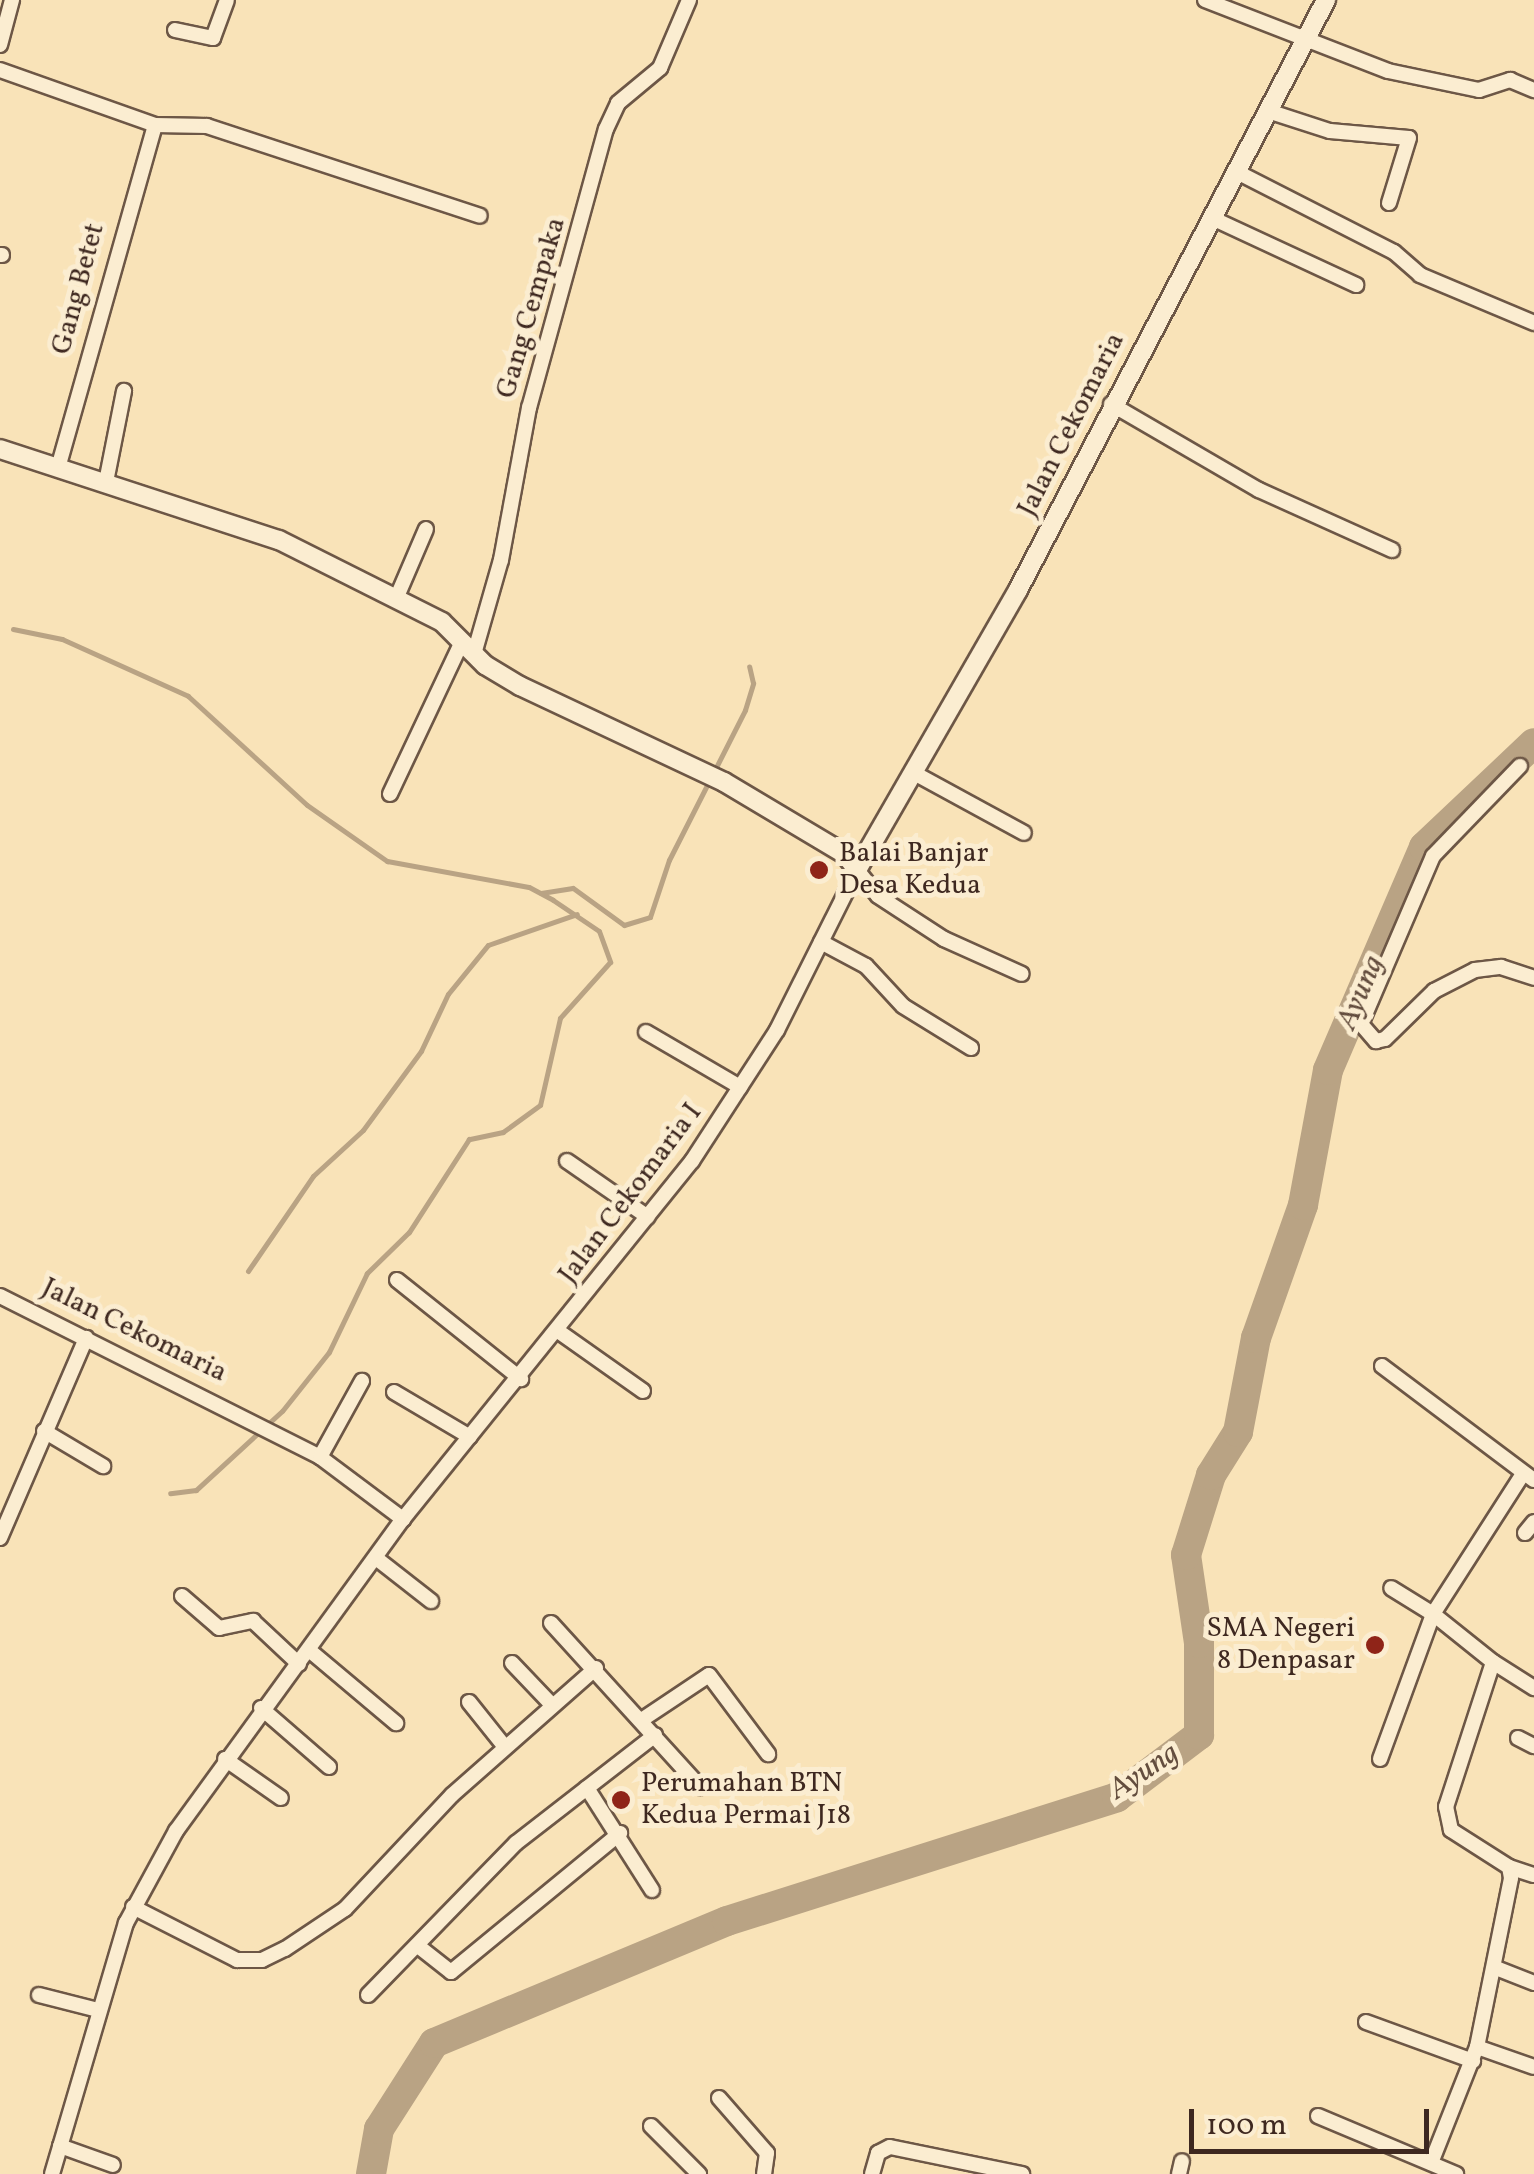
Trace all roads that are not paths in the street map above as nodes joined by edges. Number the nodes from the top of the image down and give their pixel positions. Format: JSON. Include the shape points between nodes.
{"nodes":[{"id":1,"x":12,"y":0,"type":"edge"},
{"id":2,"x":227,"y":0,"type":"edge"},
{"id":3,"x":690,"y":0,"type":"edge"},
{"id":4,"x":1205,"y":0,"type":"edge"},
{"id":5,"x":1326,"y":0,"type":"edge"},
{"id":6,"x":176,"y":30,"type":"dead end"},
{"id":7,"x":1304,"y":43,"type":"junction"},
{"id":8,"x":0,"y":45,"type":"edge"},
{"id":9,"x":0,"y":70,"type":"edge"},
{"id":10,"x":1534,"y":90,"type":"edge"},
{"id":11,"x":1271,"y":112,"type":"junction"},
{"id":12,"x":154,"y":126,"type":"junction"},
{"id":13,"x":1237,"y":172,"type":"junction"},
{"id":14,"x":1389,"y":203,"type":"dead end"},
{"id":15,"x":480,"y":216,"type":"dead end"},
{"id":16,"x":1214,"y":219,"type":"junction"},
{"id":17,"x":1356,"y":285,"type":"dead end"},
{"id":18,"x":1534,"y":323,"type":"edge"},
{"id":19,"x":124,"y":390,"type":"dead end"},
{"id":20,"x":1111,"y":404,"type":"junction"},
{"id":21,"x":0,"y":449,"type":"edge"},
{"id":22,"x":58,"y":468,"type":"junction"},
{"id":23,"x":106,"y":482,"type":"junction"},
{"id":24,"x":426,"y":529,"type":"dead end"},
{"id":25,"x":1392,"y":550,"type":"dead end"},
{"id":26,"x":396,"y":599,"type":"junction"},
{"id":27,"x":468,"y":648,"type":"junction"},
{"id":28,"x":1520,"y":766,"type":"dead end"},
{"id":29,"x":914,"y":773,"type":"junction"},
{"id":30,"x":390,"y":794,"type":"dead end"},
{"id":31,"x":1024,"y":834,"type":"dead end"},
{"id":32,"x":856,"y":870,"type":"junction"},
{"id":33,"x":822,"y":942,"type":"junction"},
{"id":34,"x":1022,"y":974,"type":"dead end"},
{"id":35,"x":1534,"y":978,"type":"edge"},
{"id":36,"x":646,"y":1032,"type":"dead end"},
{"id":37,"x":971,"y":1048,"type":"dead end"},
{"id":38,"x":740,"y":1087,"type":"junction"},
{"id":39,"x":568,"y":1161,"type":"dead end"},
{"id":40,"x":648,"y":1217,"type":"junction"},
{"id":41,"x":397,"y":1280,"type":"dead end"},
{"id":42,"x":0,"y":1296,"type":"edge"},
{"id":43,"x":558,"y":1331,"type":"junction"},
{"id":44,"x":86,"y":1338,"type":"junction"},
{"id":45,"x":1382,"y":1366,"type":"dead end"},
{"id":46,"x":521,"y":1379,"type":"junction"},
{"id":47,"x":362,"y":1381,"type":"dead end"},
{"id":48,"x":644,"y":1390,"type":"dead end"},
{"id":49,"x":394,"y":1392,"type":"dead end"},
{"id":50,"x":44,"y":1431,"type":"junction"},
{"id":51,"x":470,"y":1437,"type":"junction"},
{"id":52,"x":320,"y":1458,"type":"junction"},
{"id":53,"x":103,"y":1466,"type":"dead end"},
{"id":54,"x":1528,"y":1477,"type":"edge"},
{"id":55,"x":8,"y":1500,"type":"edge"},
{"id":56,"x":404,"y":1520,"type":"junction"},
{"id":57,"x":0,"y":1538,"type":"edge"},
{"id":58,"x":376,"y":1558,"type":"junction"},
{"id":59,"x":1391,"y":1588,"type":"dead end"},
{"id":60,"x":182,"y":1596,"type":"dead end"},
{"id":61,"x":432,"y":1601,"type":"dead end"},
{"id":62,"x":1433,"y":1614,"type":"junction"},
{"id":63,"x":551,"y":1624,"type":"dead end"},
{"id":64,"x":309,"y":1650,"type":"junction"},
{"id":65,"x":512,"y":1662,"type":"dead end"},
{"id":66,"x":1493,"y":1662,"type":"junction"},
{"id":67,"x":299,"y":1664,"type":"junction"},
{"id":68,"x":596,"y":1668,"type":"junction"},
{"id":69,"x":1534,"y":1688,"type":"edge"},
{"id":70,"x":469,"y":1702,"type":"dead end"},
{"id":71,"x":552,"y":1705,"type":"junction"},
{"id":72,"x":261,"y":1708,"type":"junction"},
{"id":73,"x":643,"y":1719,"type":"junction"},
{"id":74,"x":396,"y":1723,"type":"dead end"},
{"id":75,"x":655,"y":1736,"type":"junction"},
{"id":76,"x":1518,"y":1738,"type":"dead end"},
{"id":77,"x":1534,"y":1746,"type":"edge"},
{"id":78,"x":505,"y":1747,"type":"junction"},
{"id":79,"x":768,"y":1754,"type":"dead end"},
{"id":80,"x":1380,"y":1758,"type":"dead end"},
{"id":81,"x":225,"y":1759,"type":"junction"},
{"id":82,"x":328,"y":1767,"type":"dead end"},
{"id":83,"x":700,"y":1787,"type":"dead end"},
{"id":84,"x":587,"y":1788,"type":"junction"},
{"id":85,"x":281,"y":1798,"type":"dead end"},
{"id":86,"x":620,"y":1833,"type":"junction"},
{"id":87,"x":1510,"y":1867,"type":"junction"},
{"id":88,"x":1534,"y":1875,"type":"edge"},
{"id":89,"x":652,"y":1890,"type":"dead end"},
{"id":90,"x":132,"y":1907,"type":"junction"},
{"id":91,"x":418,"y":1946,"type":"junction"},
{"id":92,"x":1496,"y":1968,"type":"junction"},
{"id":93,"x":1534,"y":1984,"type":"edge"},
{"id":94,"x":39,"y":1995,"type":"dead end"},
{"id":95,"x":368,"y":1995,"type":"dead end"},
{"id":96,"x":98,"y":2010,"type":"junction"},
{"id":97,"x":1366,"y":2022,"type":"dead end"},
{"id":98,"x":1475,"y":2054,"type":"junction"},
{"id":99,"x":1534,"y":2067,"type":"edge"},
{"id":100,"x":719,"y":2098,"type":"dead end"},
{"id":101,"x":1318,"y":2116,"type":"dead end"},
{"id":102,"x":651,"y":2126,"type":"dead end"},
{"id":103,"x":60,"y":2146,"type":"junction"},
{"id":104,"x":1431,"y":2163,"type":"junction"},
{"id":105,"x":113,"y":2165,"type":"dead end"},
{"id":106,"x":52,"y":2174,"type":"edge"},
{"id":107,"x":699,"y":2174,"type":"edge"},
{"id":108,"x":764,"y":2174,"type":"edge"},
{"id":109,"x":872,"y":2174,"type":"edge"},
{"id":110,"x":1022,"y":2174,"type":"edge"},
{"id":111,"x":1456,"y":2174,"type":"edge"}],
"edges":[{"from":1,"to":8,"type":"street"},
{"from":2,"to":6,"type":"street","via":[[213,38]]},
{"from":3,"to":27,"type":"street","name":"Gang Cempaka","via":[[660,68],[618,103],[606,129],[528,408],[501,560]]},
{"from":4,"to":7,"type":"street"},
{"from":5,"to":7,"type":"street","name":"Jalan Cekomaria"},
{"from":7,"to":10,"type":"street","via":[[1469,88],[1510,80]]},
{"from":7,"to":11,"type":"street","name":"Jalan Cekomaria"},
{"from":9,"to":12,"type":"street"},
{"from":11,"to":13,"type":"street","name":"Jalan Cekomaria"},
{"from":11,"to":14,"type":"street","via":[[1330,131],[1408,138]]},
{"from":12,"to":15,"type":"street","via":[[208,126]]},
{"from":12,"to":22,"type":"street","name":"Gang Betet"},
{"from":13,"to":16,"type":"street","name":"Jalan Cekomaria"},
{"from":13,"to":18,"type":"street","via":[[1394,252],[1420,274]]},
{"from":16,"to":17,"type":"street"},
{"from":16,"to":20,"type":"street","name":"Jalan Cekomaria"},
{"from":19,"to":23,"type":"street"},
{"from":20,"to":25,"type":"street","via":[[1244,482]]},
{"from":20,"to":29,"type":"street","name":"Jalan Cekomaria","via":[[1018,590]]},
{"from":21,"to":22,"type":"street"},
{"from":22,"to":23,"type":"street"},
{"from":23,"to":26,"type":"street","via":[[279,540]]},
{"from":24,"to":26,"type":"street"},
{"from":26,"to":27,"type":"street","via":[[442,622]]},
{"from":27,"to":30,"type":"street","name":"Gang Cempaka"},
{"from":27,"to":32,"type":"street","via":[[520,686],[718,778],[845,854]]},
{"from":28,"to":35,"type":"street","via":[[1433,856],[1361,1024],[1376,1040],[1385,1039],[1434,991],[1476,970],[1501,967]]},
{"from":29,"to":31,"type":"street"},
{"from":29,"to":32,"type":"street","name":"Jalan Cekomaria"},
{"from":32,"to":33,"type":"street","name":"Jalan Cekomaria I"},
{"from":32,"to":34,"type":"street","via":[[878,896],[944,939]]},
{"from":33,"to":37,"type":"street","via":[[866,966],[903,1006]]},
{"from":33,"to":38,"type":"street","name":"Jalan Cekomaria I"},
{"from":36,"to":38,"type":"street"},
{"from":38,"to":40,"type":"street","name":"Jalan Cekomaria I"},
{"from":39,"to":40,"type":"street"},
{"from":40,"to":43,"type":"street","name":"Jalan Cekomaria I"},
{"from":41,"to":46,"type":"street"},
{"from":42,"to":44,"type":"street","name":"Jalan Cekomaria"},
{"from":43,"to":46,"type":"street","name":"Jalan Cekomaria I"},
{"from":43,"to":48,"type":"street"},
{"from":44,"to":50,"type":"street"},
{"from":44,"to":52,"type":"street","name":"Jalan Cekomaria"},
{"from":45,"to":54,"type":"street"},
{"from":46,"to":51,"type":"street","name":"Jalan Cekomaria I"},
{"from":47,"to":52,"type":"street"},
{"from":49,"to":51,"type":"street"},
{"from":50,"to":53,"type":"street"},
{"from":50,"to":55,"type":"street"},
{"from":51,"to":56,"type":"street","name":"Jalan Cekomaria I"},
{"from":52,"to":56,"type":"street","name":"Jalan Cekomaria"},
{"from":54,"to":62,"type":"street"},
{"from":55,"to":57,"type":"street"},
{"from":56,"to":58,"type":"street","name":"Jalan Cekomaria I"},
{"from":58,"to":61,"type":"street"},
{"from":58,"to":64,"type":"street","name":"Jalan Cekomaria I"},
{"from":59,"to":62,"type":"street"},
{"from":60,"to":67,"type":"street","via":[[219,1628],[252,1621]]},
{"from":62,"to":66,"type":"street"},
{"from":62,"to":80,"type":"street"},
{"from":63,"to":68,"type":"street"},
{"from":64,"to":67,"type":"street","name":"Jalan Cekomaria I"},
{"from":64,"to":74,"type":"street"},
{"from":65,"to":71,"type":"street"},
{"from":66,"to":69,"type":"street"},
{"from":66,"to":87,"type":"street","via":[[1446,1815],[1451,1830]]},
{"from":67,"to":72,"type":"street","name":"Jalan Cekomaria I"},
{"from":68,"to":71,"type":"street"},
{"from":68,"to":73,"type":"street"},
{"from":70,"to":78,"type":"street"},
{"from":71,"to":78,"type":"street"},
{"from":72,"to":81,"type":"street","name":"Jalan Cekomaria I"},
{"from":72,"to":82,"type":"street"},
{"from":73,"to":75,"type":"street"},
{"from":73,"to":79,"type":"street","via":[[709,1675]]},
{"from":75,"to":83,"type":"street"},
{"from":75,"to":84,"type":"street"},
{"from":76,"to":77,"type":"street"},
{"from":78,"to":90,"type":"street","via":[[345,1909],[262,1960],[208,1948]]},
{"from":81,"to":85,"type":"street"},
{"from":81,"to":90,"type":"street","name":"Jalan Cekomaria I"},
{"from":84,"to":86,"type":"street"},
{"from":84,"to":91,"type":"street","via":[[516,1843]]},
{"from":86,"to":89,"type":"street"},
{"from":86,"to":91,"type":"street","via":[[451,1972]]},
{"from":87,"to":88,"type":"street"},
{"from":87,"to":92,"type":"street"},
{"from":90,"to":96,"type":"street","name":"Jalan Cekomaria I"},
{"from":91,"to":95,"type":"street"},
{"from":92,"to":93,"type":"street"},
{"from":92,"to":98,"type":"street"},
{"from":94,"to":96,"type":"street"},
{"from":96,"to":103,"type":"street","name":"Jalan Cekomaria I"},
{"from":97,"to":98,"type":"street"},
{"from":98,"to":99,"type":"street"},
{"from":98,"to":104,"type":"street"},
{"from":100,"to":108,"type":"street","via":[[767,2153]]},
{"from":101,"to":104,"type":"street"},
{"from":102,"to":107,"type":"street"},
{"from":103,"to":105,"type":"street"},
{"from":103,"to":106,"type":"street","name":"Jalan Cekomaria I"},
{"from":104,"to":111,"type":"street"},
{"from":109,"to":110,"type":"street","via":[[878,2154],[890,2147]]}]}
